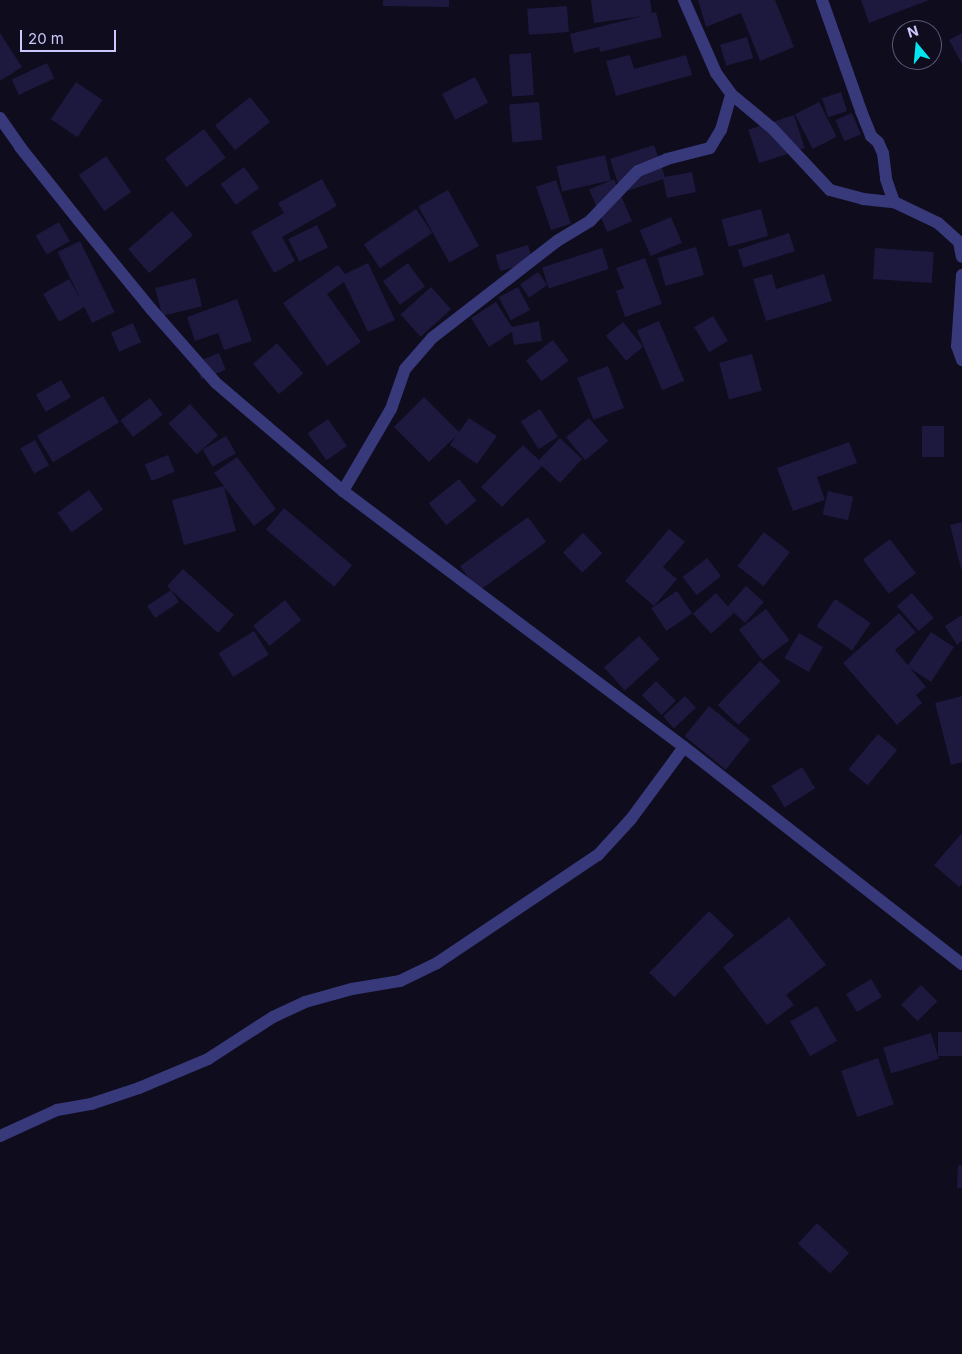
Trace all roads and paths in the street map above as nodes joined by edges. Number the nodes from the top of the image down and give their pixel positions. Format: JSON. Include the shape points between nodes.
{"nodes":[{"id":1,"x":684,"y":0,"type":"edge"},
{"id":2,"x":822,"y":0,"type":"edge"},
{"id":3,"x":731,"y":94,"type":"junction"},
{"id":4,"x":0,"y":118,"type":"edge"},
{"id":5,"x":894,"y":202,"type":"junction"},
{"id":6,"x":962,"y":257,"type":"edge"},
{"id":7,"x":962,"y":275,"type":"edge"},
{"id":8,"x":962,"y":360,"type":"edge"},
{"id":9,"x":343,"y":491,"type":"junction"},
{"id":10,"x":684,"y":747,"type":"junction"},
{"id":11,"x":962,"y":964,"type":"edge"},
{"id":12,"x":0,"y":1136,"type":"edge"}],
"edges":[{"from":1,"to":3,"type":"street","via":[[716,73]]},
{"from":2,"to":5,"type":"street","via":[[860,110],[871,136],[884,153],[886,179]]},
{"from":3,"to":5,"type":"street","via":[[772,128],[830,190],[863,199]]},
{"from":3,"to":9,"type":"street","via":[[721,130],[710,148],[667,159],[638,171],[590,221],[557,241],[432,338],[406,369],[391,409]]},
{"from":4,"to":9,"type":"street","via":[[79,221],[216,383]]},
{"from":5,"to":6,"type":"street","via":[[938,223],[959,242]]},
{"from":7,"to":8,"type":"street","via":[[958,346]]},
{"from":9,"to":10,"type":"street"},
{"from":10,"to":11,"type":"street"},
{"from":10,"to":12,"type":"street","via":[[631,819],[598,855],[437,963],[400,981],[352,989],[305,1002],[273,1017],[208,1059],[139,1088],[90,1104],[57,1110]]}]}
